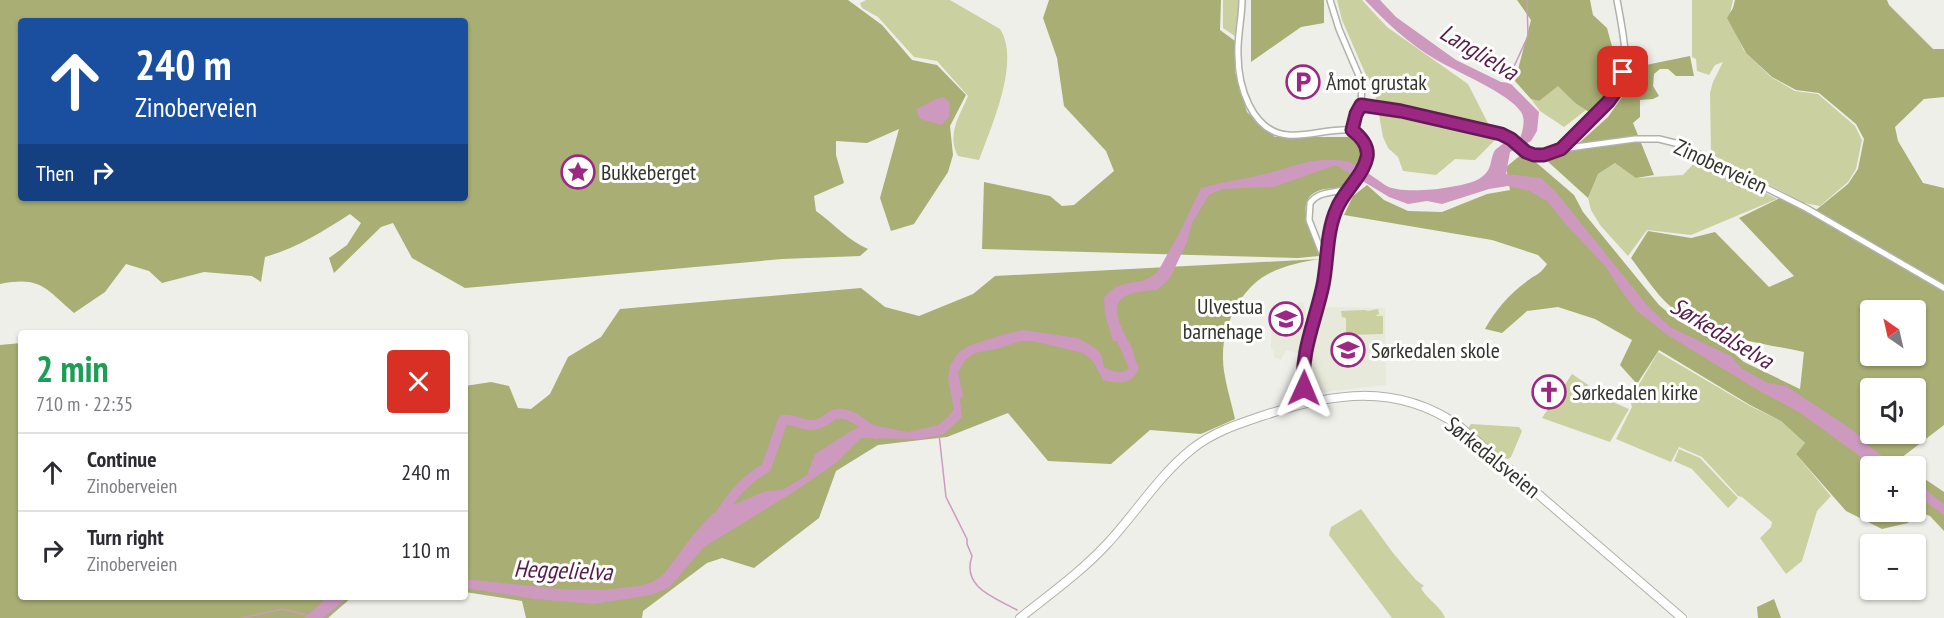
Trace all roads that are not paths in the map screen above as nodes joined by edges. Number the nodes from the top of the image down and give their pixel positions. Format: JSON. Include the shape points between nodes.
{"nodes":[{"id":1,"x":1242,"y":0,"type":"edge"},
{"id":2,"x":1330,"y":0,"type":"edge"},
{"id":3,"x":1617,"y":0,"type":"edge"},
{"id":4,"x":1361,"y":105,"type":"junction"},
{"id":5,"x":1352,"y":130,"type":"junction"},
{"id":6,"x":1561,"y":149,"type":"junction"},
{"id":7,"x":1351,"y":187,"type":"junction"},
{"id":8,"x":1325,"y":262,"type":"junction"},
{"id":9,"x":1944,"y":288,"type":"edge"},
{"id":10,"x":1306,"y":402,"type":"junction"},
{"id":11,"x":1020,"y":618,"type":"edge"},
{"id":12,"x":1682,"y":618,"type":"edge"}],
"edges":[{"from":1,"to":5,"type":"street","via":[[1238,61],[1243,88],[1256,116],[1268,128],[1287,135]]},
{"from":2,"to":4,"type":"street","via":[[1360,77]]},
{"from":3,"to":6,"type":"street","via":[[1625,63],[1620,83],[1600,111]]},
{"from":4,"to":5,"type":"street"},
{"from":4,"to":6,"type":"street","name":"Zinoberveien","via":[[1494,132],[1529,153],[1539,155]]},
{"from":5,"to":7,"type":"street","via":[[1361,139],[1367,155]]},
{"from":6,"to":9,"type":"street","name":"Zinoberveien","via":[[1635,139],[1659,139],[1686,147],[1806,208]]},
{"from":7,"to":8,"type":"street","via":[[1335,212]]},
{"from":7,"to":8,"type":"street","via":[[1321,194],[1310,203],[1309,220]]},
{"from":8,"to":10,"type":"street","via":[[1306,354]]},
{"from":10,"to":11,"type":"street","name":"Sørkedalsveien","via":[[1227,429],[1191,450],[1093,559]]},
{"from":10,"to":12,"type":"street","name":"Sørkedalsveien","via":[[1382,397],[1411,401],[1437,412],[1479,442]]}]}
